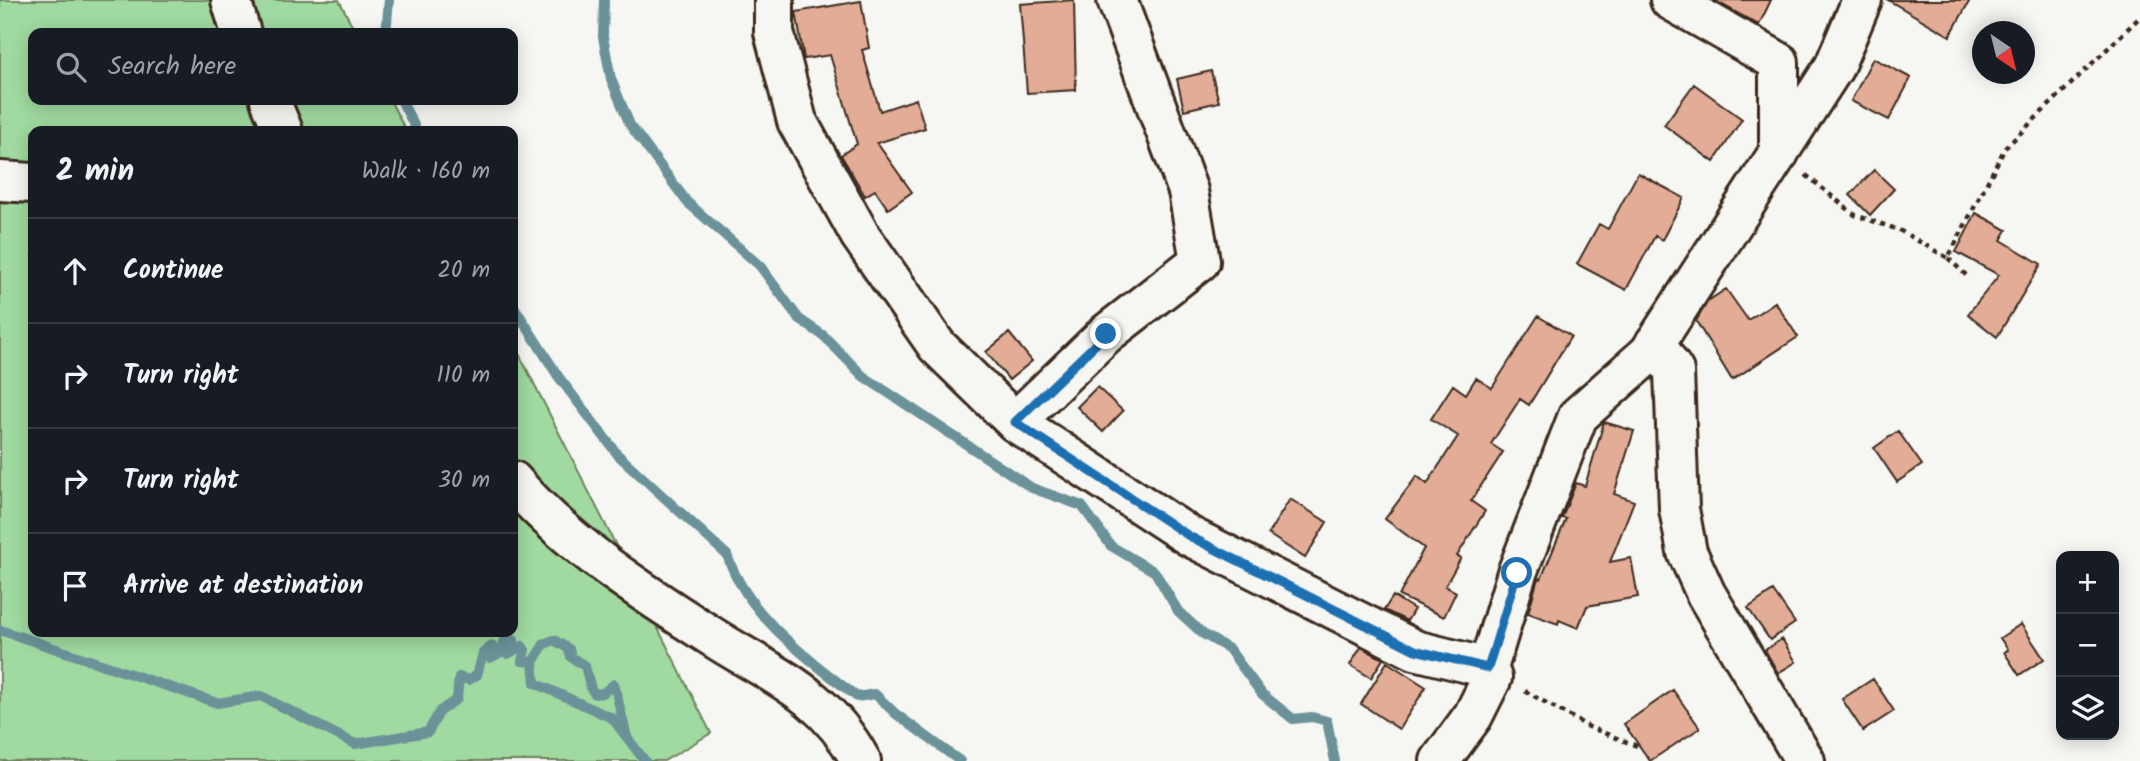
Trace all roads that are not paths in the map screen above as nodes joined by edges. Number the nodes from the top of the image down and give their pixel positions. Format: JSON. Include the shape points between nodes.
{"nodes":[{"id":1,"x":231,"y":0,"type":"edge"},
{"id":2,"x":774,"y":0,"type":"edge"},
{"id":3,"x":1117,"y":0,"type":"edge"},
{"id":4,"x":1670,"y":0,"type":"edge"},
{"id":5,"x":1862,"y":0,"type":"edge"},
{"id":6,"x":239,"y":28,"type":"edge"},
{"id":7,"x":1779,"y":153,"type":"junction"},
{"id":8,"x":0,"y":181,"type":"edge"},
{"id":9,"x":28,"y":183,"type":"edge"},
{"id":10,"x":1656,"y":343,"type":"junction"},
{"id":11,"x":1015,"y":422,"type":"junction"},
{"id":12,"x":518,"y":487,"type":"edge"},
{"id":13,"x":1488,"y":668,"type":"junction"},
{"id":14,"x":861,"y":761,"type":"edge"},
{"id":15,"x":1440,"y":761,"type":"edge"},
{"id":16,"x":1805,"y":761,"type":"edge"}],
"edges":[{"from":1,"to":6,"type":"street"},
{"from":2,"to":11,"type":"street","via":[[774,32],[797,121],[860,235],[937,346]]},
{"from":3,"to":11,"type":"street","via":[[1188,191],[1200,261],[1106,334]]},
{"from":4,"to":7,"type":"street","via":[[1779,62]]},
{"from":5,"to":7,"type":"street","via":[[1834,67]]},
{"from":7,"to":10,"type":"street"},
{"from":8,"to":9,"type":"street"},
{"from":10,"to":13,"type":"street","via":[[1578,416],[1517,573]]},
{"from":10,"to":16,"type":"street","via":[[1674,371],[1679,509],[1687,552],[1706,594]]},
{"from":11,"to":13,"type":"street","via":[[1189,536],[1415,650]]},
{"from":12,"to":14,"type":"street","via":[[535,507],[660,603],[800,688],[847,734]]},
{"from":13,"to":15,"type":"street","via":[[1492,678],[1473,716]]}]}
